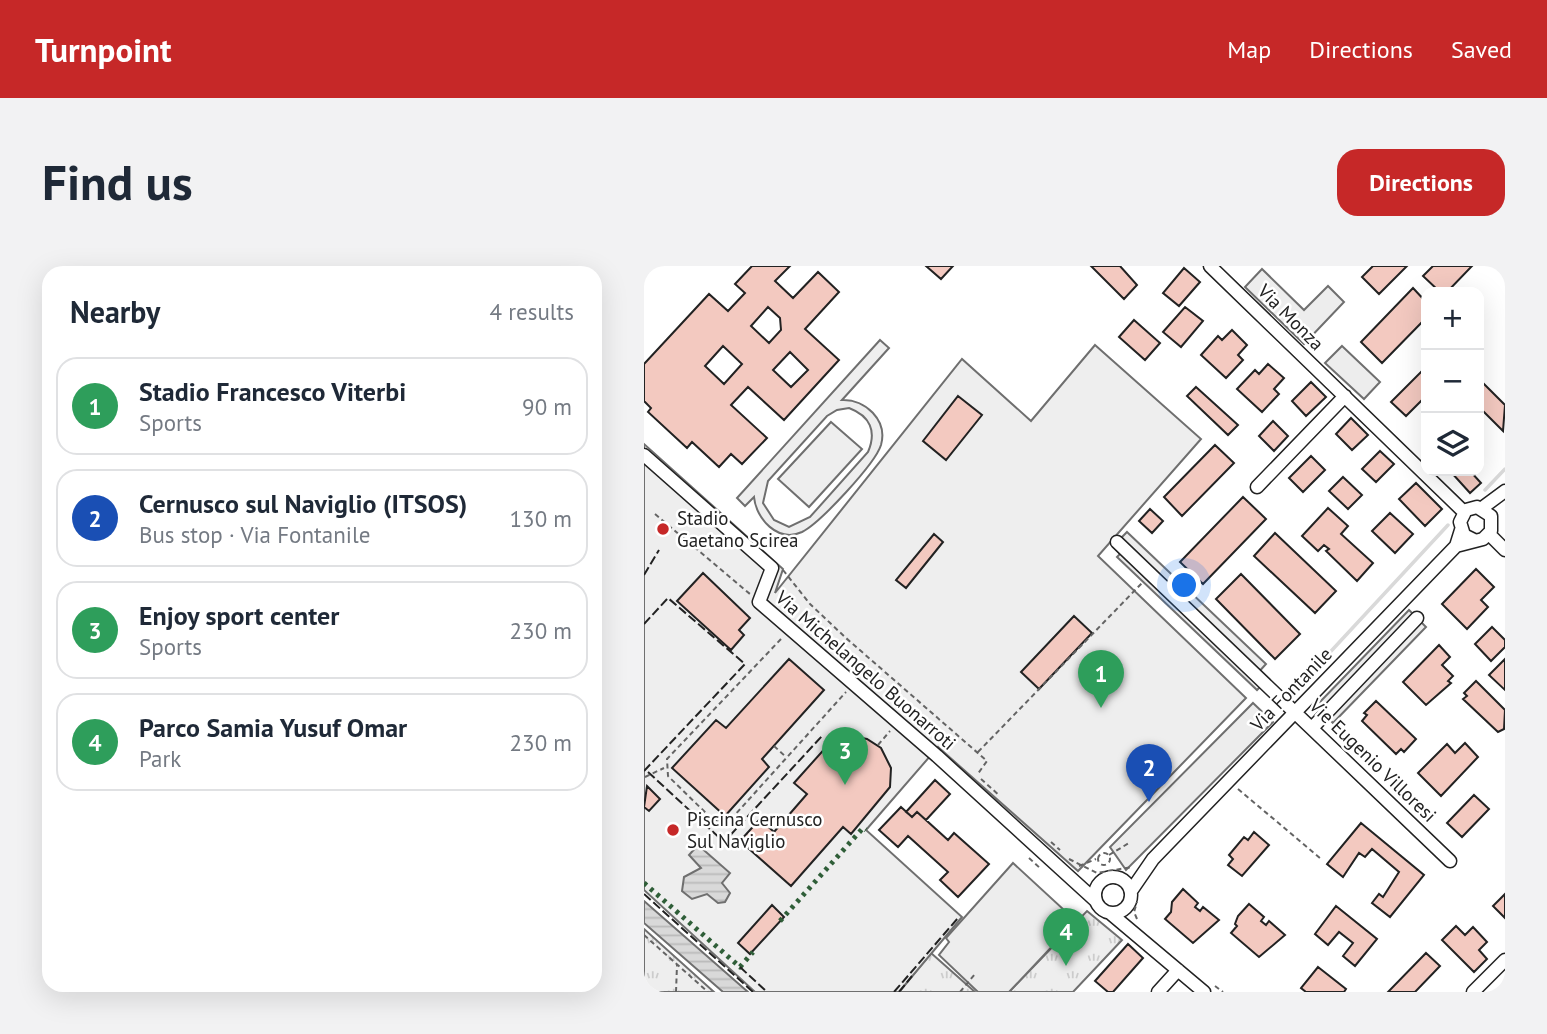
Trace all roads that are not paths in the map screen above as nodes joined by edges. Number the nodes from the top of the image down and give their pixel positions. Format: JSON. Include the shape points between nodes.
{"nodes":[{"id":1,"x":1210,"y":266,"type":"edge"},
{"id":2,"x":1345,"y":396,"type":"junction"},
{"id":3,"x":644,"y":455,"type":"edge"},
{"id":4,"x":1257,"y":488,"type":"dead end"},
{"id":5,"x":1505,"y":491,"type":"edge"},
{"id":6,"x":1505,"y":498,"type":"edge"},
{"id":7,"x":1464,"y":512,"type":"junction"},
{"id":8,"x":1487,"y":512,"type":"junction"},
{"id":9,"x":1461,"y":530,"type":"junction"},
{"id":10,"x":1489,"y":534,"type":"junction"},
{"id":11,"x":1474,"y":540,"type":"junction"},
{"id":12,"x":1117,"y":542,"type":"dead end"},
{"id":13,"x":1456,"y":546,"type":"junction"},
{"id":14,"x":1505,"y":550,"type":"edge"},
{"id":15,"x":1417,"y":618,"type":"dead end"},
{"id":16,"x":1295,"y":713,"type":"junction"},
{"id":17,"x":1311,"y":728,"type":"junction"},
{"id":18,"x":1153,"y":859,"type":"junction"},
{"id":19,"x":1450,"y":861,"type":"dead end"},
{"id":20,"x":1075,"y":872,"type":"junction"},
{"id":21,"x":1121,"y":879,"type":"junction"},
{"id":22,"x":1100,"y":884,"type":"junction"},
{"id":23,"x":1131,"y":891,"type":"junction"},
{"id":24,"x":1096,"y":901,"type":"junction"},
{"id":25,"x":1124,"y":910,"type":"junction"},
{"id":26,"x":1110,"y":913,"type":"junction"},
{"id":27,"x":1136,"y":936,"type":"junction"},
{"id":28,"x":1505,"y":960,"type":"edge"},
{"id":29,"x":1178,"y":970,"type":"junction"},
{"id":30,"x":1158,"y":992,"type":"edge"},
{"id":31,"x":1204,"y":992,"type":"edge"},
{"id":32,"x":1473,"y":992,"type":"edge"}],
"edges":[{"from":1,"to":2,"type":"street","name":"Via Monza"},
{"from":2,"to":4,"type":"street"},
{"from":2,"to":7,"type":"street","name":"Via Monza"},
{"from":3,"to":20,"type":"street","name":"Via Michelangelo Buonarroti","via":[[772,568],[759,602]]},
{"from":5,"to":8,"type":"street"},
{"from":6,"to":8,"type":"street"},
{"from":7,"to":8,"type":"street","via":[[1471,508]]},
{"from":7,"to":9,"type":"street"},
{"from":8,"to":10,"type":"street","via":[[1493,526]]},
{"from":9,"to":11,"type":"street"},
{"from":9,"to":13,"type":"street","name":"Via Fontanile"},
{"from":10,"to":11,"type":"street"},
{"from":10,"to":14,"type":"street"},
{"from":11,"to":13,"type":"street","name":"Via Fontanile"},
{"from":12,"to":16,"type":"street","name":"Vie Eugenio Villoresi"},
{"from":13,"to":16,"type":"street","name":"Via Fontanile"},
{"from":15,"to":17,"type":"street"},
{"from":16,"to":17,"type":"street","name":"Vie Eugenio Villoresi"},
{"from":16,"to":18,"type":"street","name":"Via Fontanile"},
{"from":17,"to":19,"type":"street","name":"Vie Eugenio Villoresi"},
{"from":18,"to":21,"type":"street","name":"Via Fontanile"},
{"from":18,"to":23,"type":"street","name":"Via Fontanile"},
{"from":20,"to":22,"type":"street"},
{"from":20,"to":24,"type":"street","name":"Via Michelangelo Buonarroti"},
{"from":21,"to":22,"type":"street","via":[[1109,878]]},
{"from":21,"to":23,"type":"street"},
{"from":22,"to":24,"type":"street"},
{"from":23,"to":25,"type":"street"},
{"from":24,"to":26,"type":"street"},
{"from":25,"to":26,"type":"street"},
{"from":25,"to":27,"type":"street"},
{"from":26,"to":27,"type":"street"},
{"from":27,"to":29,"type":"street"},
{"from":28,"to":32,"type":"street"},
{"from":29,"to":30,"type":"street"},
{"from":29,"to":31,"type":"street"}]}
